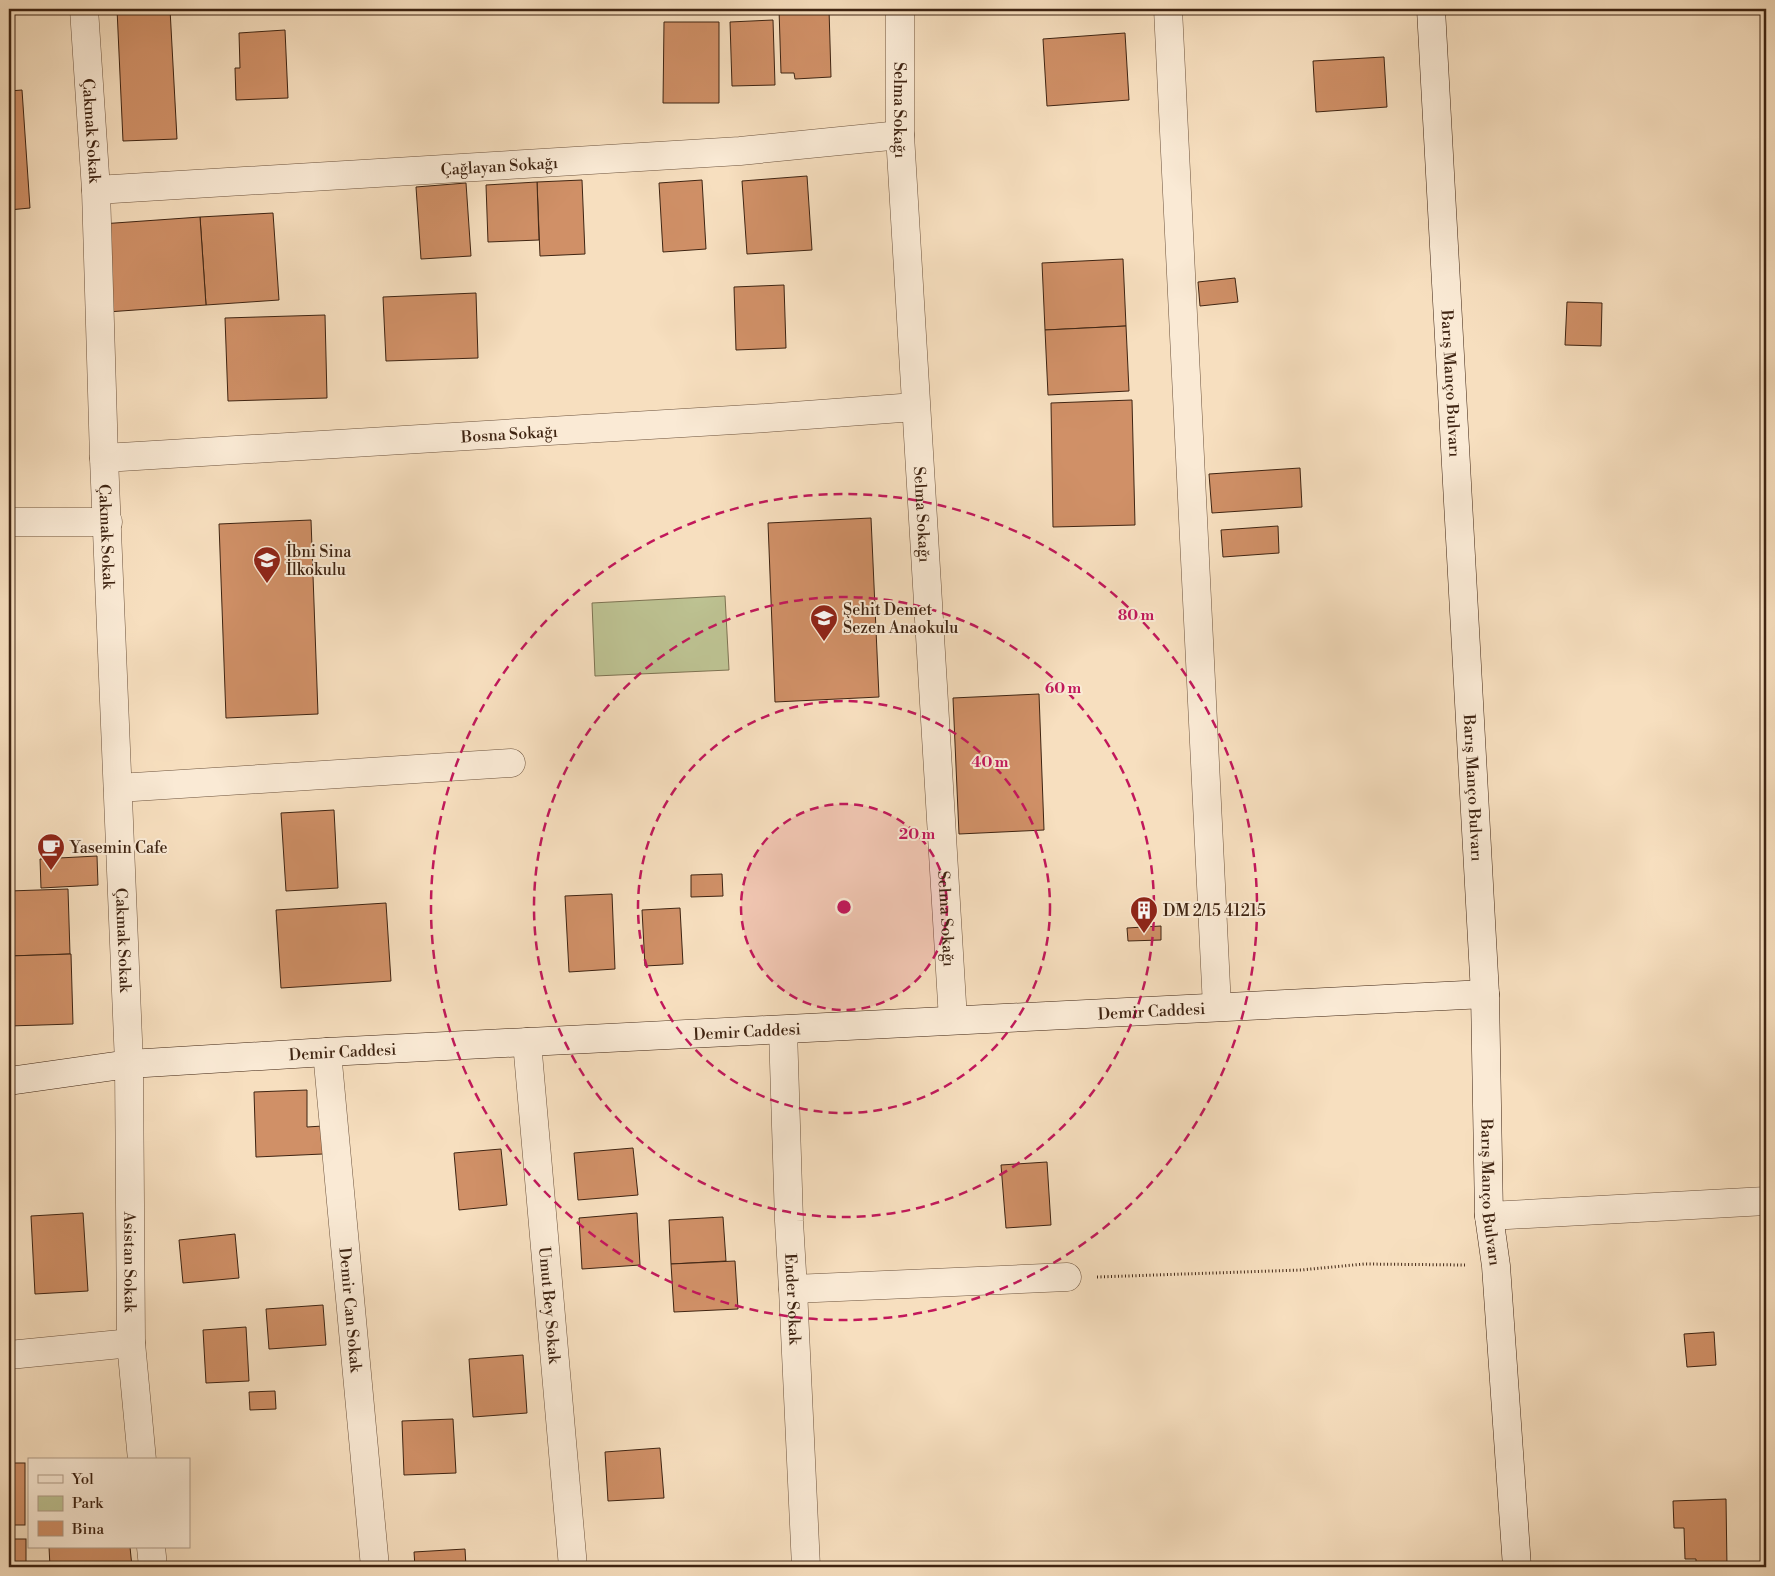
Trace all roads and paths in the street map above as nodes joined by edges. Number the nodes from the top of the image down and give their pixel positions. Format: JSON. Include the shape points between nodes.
{"nodes":[{"id":1,"x":84,"y":9,"type":"edge"},
{"id":2,"x":900,"y":9,"type":"edge"},
{"id":3,"x":1168,"y":9,"type":"edge"},
{"id":4,"x":1431,"y":9,"type":"edge"},
{"id":5,"x":900,"y":135,"type":"junction"},
{"id":6,"x":96,"y":190,"type":"junction"},
{"id":7,"x":915,"y":407,"type":"junction"},
{"id":8,"x":104,"y":458,"type":"junction"},
{"id":9,"x":9,"y":522,"type":"edge"},
{"id":10,"x":108,"y":522,"type":"junction"},
{"id":11,"x":512,"y":763,"type":"dead end"},
{"id":12,"x":118,"y":788,"type":"junction"},
{"id":13,"x":1485,"y":994,"type":"junction"},
{"id":14,"x":1217,"y":1007,"type":"junction"},
{"id":15,"x":953,"y":1020,"type":"junction"},
{"id":16,"x":783,"y":1030,"type":"junction"},
{"id":17,"x":527,"y":1042,"type":"junction"},
{"id":18,"x":327,"y":1052,"type":"junction"},
{"id":19,"x":129,"y":1064,"type":"junction"},
{"id":20,"x":9,"y":1081,"type":"edge"},
{"id":21,"x":1766,"y":1201,"type":"edge"},
{"id":22,"x":1489,"y":1216,"type":"junction"},
{"id":23,"x":1496,"y":1266,"type":"junction"},
{"id":24,"x":1067,"y":1277,"type":"joint"},
{"id":25,"x":793,"y":1289,"type":"junction"},
{"id":26,"x":132,"y":1343,"type":"junction"},
{"id":27,"x":9,"y":1355,"type":"edge"},
{"id":28,"x":142,"y":1458,"type":"edge"},
{"id":29,"x":151,"y":1548,"type":"edge"},
{"id":30,"x":152,"y":1567,"type":"edge"},
{"id":31,"x":375,"y":1567,"type":"edge"},
{"id":32,"x":573,"y":1567,"type":"edge"},
{"id":33,"x":806,"y":1567,"type":"edge"},
{"id":34,"x":1517,"y":1567,"type":"edge"}],
"edges":[{"from":1,"to":6,"type":"street","name":"Çakmak Sokak"},
{"from":2,"to":5,"type":"street","name":"Selma Sokağı"},
{"from":3,"to":14,"type":"street"},
{"from":4,"to":13,"type":"street","name":"Barış Manço Bulvarı"},
{"from":5,"to":6,"type":"street","name":"Çağlayan Sokağı","via":[[740,151]]},
{"from":5,"to":7,"type":"street","name":"Selma Sokağı"},
{"from":6,"to":8,"type":"street","name":"Çakmak Sokak"},
{"from":7,"to":8,"type":"street","name":"Bosna Sokağı"},
{"from":7,"to":15,"type":"street","name":"Selma Sokağı"},
{"from":8,"to":10,"type":"street","name":"Çakmak Sokak"},
{"from":9,"to":10,"type":"street"},
{"from":10,"to":12,"type":"street","name":"Çakmak Sokak"},
{"from":11,"to":12,"type":"street"},
{"from":12,"to":19,"type":"street","name":"Çakmak Sokak"},
{"from":13,"to":14,"type":"street","name":"Demir Caddesi"},
{"from":13,"to":22,"type":"street","name":"Barış Manço Bulvarı"},
{"from":14,"to":15,"type":"street","name":"Demir Caddesi"},
{"from":15,"to":16,"type":"street","name":"Demir Caddesi"},
{"from":16,"to":17,"type":"street","name":"Demir Caddesi"},
{"from":16,"to":25,"type":"street","name":"Ender Sokak"},
{"from":17,"to":18,"type":"street","name":"Demir Caddesi"},
{"from":17,"to":32,"type":"street","name":"Umut Bey Sokak"},
{"from":18,"to":19,"type":"street","name":"Demir Caddesi"},
{"from":18,"to":31,"type":"street","name":"Demir Can Sokak"},
{"from":19,"to":20,"type":"street","name":"Demir Caddesi"},
{"from":19,"to":26,"type":"street","name":"Asistan Sokak"},
{"from":21,"to":22,"type":"street"},
{"from":22,"to":23,"type":"street","name":"Barış Manço Bulvarı"},
{"from":23,"to":24,"type":"path","via":[[1364,1264],[1300,1270]]},
{"from":23,"to":34,"type":"street","name":"Barış Manço Bulvarı"},
{"from":24,"to":25,"type":"street"},
{"from":25,"to":33,"type":"street","name":"Ender Sokak"},
{"from":26,"to":27,"type":"street"},
{"from":26,"to":28,"type":"street","name":"Asistan Sokak"},
{"from":29,"to":30,"type":"street"}]}
